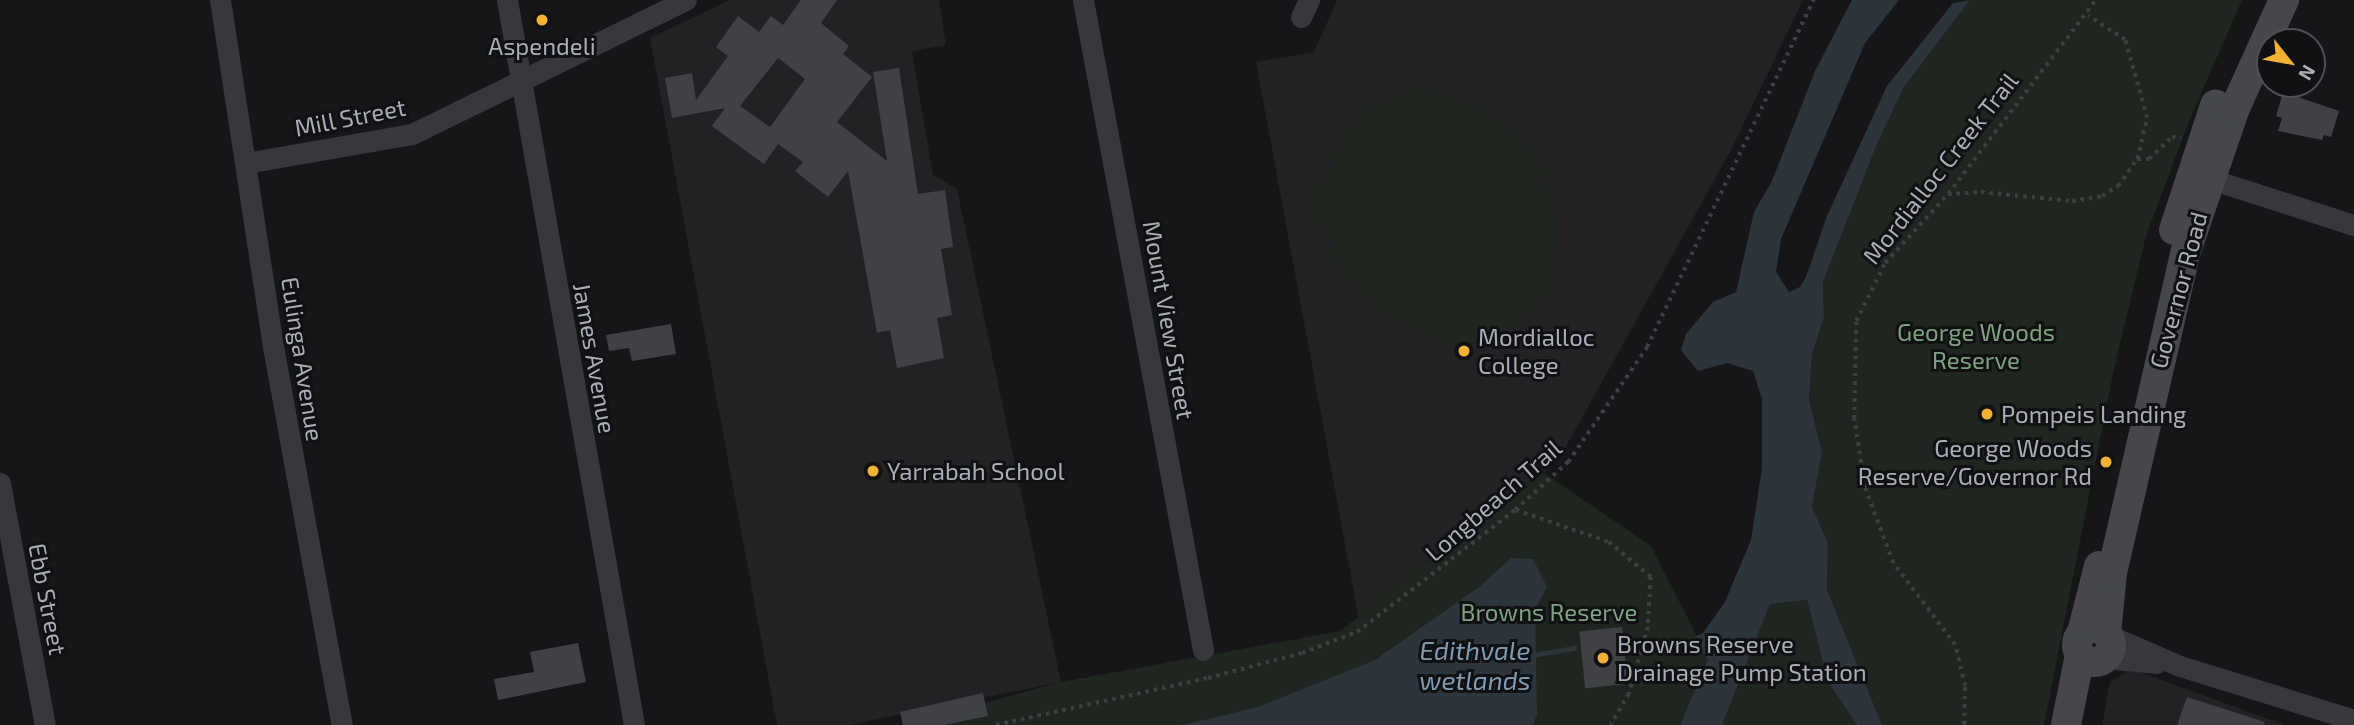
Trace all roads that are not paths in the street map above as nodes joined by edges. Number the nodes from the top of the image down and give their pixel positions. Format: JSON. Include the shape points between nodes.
{"nodes":[{"id":1,"x":220,"y":0,"type":"edge"},
{"id":2,"x":507,"y":0,"type":"edge"},
{"id":3,"x":686,"y":0,"type":"edge"},
{"id":4,"x":1083,"y":0,"type":"edge"},
{"id":5,"x":2263,"y":0,"type":"edge"},
{"id":6,"x":2284,"y":0,"type":"edge"},
{"id":7,"x":518,"y":82,"type":"junction"},
{"id":8,"x":246,"y":163,"type":"junction"},
{"id":9,"x":2200,"y":175,"type":"junction"},
{"id":10,"x":2354,"y":225,"type":"edge"},
{"id":11,"x":0,"y":484,"type":"edge"},
{"id":12,"x":3,"y":516,"type":"edge"},
{"id":13,"x":2097,"y":646,"type":"junction"},
{"id":14,"x":1203,"y":650,"type":"dead end"},
{"id":15,"x":2354,"y":720,"type":"edge"},
{"id":16,"x":45,"y":725,"type":"edge"},
{"id":17,"x":342,"y":725,"type":"edge"},
{"id":18,"x":635,"y":725,"type":"edge"},
{"id":19,"x":2066,"y":725,"type":"edge"},
{"id":20,"x":2081,"y":725,"type":"edge"}],
"edges":[{"from":1,"to":8,"type":"street","name":"Eulinga Avenue"},
{"from":2,"to":7,"type":"street","name":"James Avenue"},
{"from":3,"to":7,"type":"street","name":"Mill Street"},
{"from":4,"to":14,"type":"street","name":"Mount View Street"},
{"from":5,"to":9,"type":"street","name":"Governor Road"},
{"from":6,"to":9,"type":"street","name":"Governor Road"},
{"from":7,"to":8,"type":"street","name":"Mill Street","via":[[412,134]]},
{"from":7,"to":18,"type":"street","name":"James Avenue"},
{"from":8,"to":17,"type":"street","name":"Eulinga Avenue","via":[[274,352]]},
{"from":9,"to":10,"type":"street"},
{"from":9,"to":13,"type":"street","name":"Governor Road","via":[[2148,325]]},
{"from":11,"to":12,"type":"street","name":"Ebb Street"},
{"from":12,"to":16,"type":"street","name":"Ebb Street"},
{"from":13,"to":15,"type":"street","via":[[2180,666]]},
{"from":13,"to":19,"type":"street","name":"Governor Road"},
{"from":13,"to":20,"type":"street","name":"Governor Road"}]}
